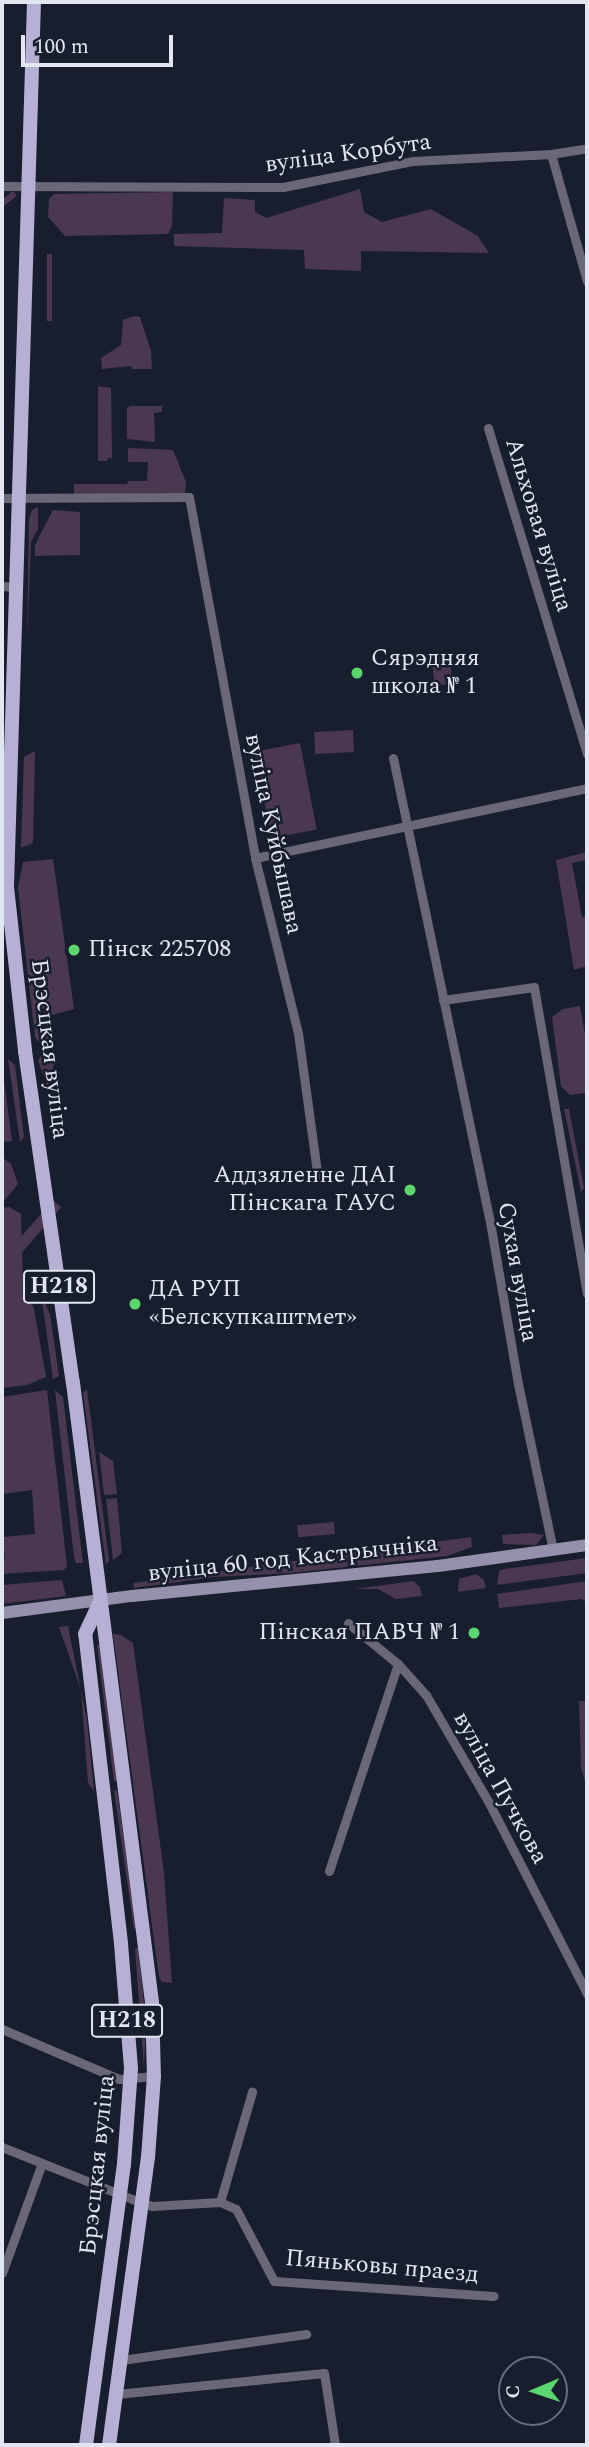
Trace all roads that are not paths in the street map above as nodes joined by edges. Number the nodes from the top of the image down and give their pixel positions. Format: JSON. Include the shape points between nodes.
{"nodes":[{"id":1,"x":36,"y":5,"type":"edge"},
{"id":2,"x":587,"y":148,"type":"edge"},
{"id":3,"x":551,"y":155,"type":"junction"},
{"id":4,"x":30,"y":185,"type":"junction"},
{"id":5,"x":2,"y":186,"type":"edge"},
{"id":6,"x":587,"y":281,"type":"edge"},
{"id":7,"x":488,"y":428,"type":"dead end"},
{"id":8,"x":2,"y":498,"type":"edge"},
{"id":9,"x":18,"y":500,"type":"junction"},
{"id":10,"x":9,"y":586,"type":"edge"},
{"id":11,"x":587,"y":754,"type":"edge"},
{"id":12,"x":393,"y":758,"type":"dead end"},
{"id":13,"x":587,"y":788,"type":"edge"},
{"id":14,"x":406,"y":828,"type":"junction"},
{"id":15,"x":255,"y":858,"type":"junction"},
{"id":16,"x":5,"y":887,"type":"edge"},
{"id":17,"x":443,"y":1000,"type":"junction"},
{"id":18,"x":317,"y":1179,"type":"dead end"},
{"id":19,"x":587,"y":1293,"type":"edge"},
{"id":20,"x":587,"y":1545,"type":"edge"},
{"id":21,"x":553,"y":1550,"type":"junction"},
{"id":22,"x":100,"y":1600,"type":"junction"},
{"id":23,"x":2,"y":1613,"type":"edge"},
{"id":24,"x":348,"y":1623,"type":"dead end"},
{"id":25,"x":398,"y":1664,"type":"junction"},
{"id":26,"x":329,"y":1871,"type":"dead end"},
{"id":27,"x":587,"y":1994,"type":"edge"},
{"id":28,"x":2,"y":2029,"type":"edge"},
{"id":29,"x":154,"y":2076,"type":"junction"},
{"id":30,"x":130,"y":2078,"type":"junction"},
{"id":31,"x":252,"y":2092,"type":"dead end"},
{"id":32,"x":2,"y":2147,"type":"edge"},
{"id":33,"x":42,"y":2162,"type":"junction"},
{"id":34,"x":120,"y":2195,"type":"junction"},
{"id":35,"x":220,"y":2202,"type":"junction"},
{"id":36,"x":142,"y":2203,"type":"junction"},
{"id":37,"x":2,"y":2273,"type":"edge"},
{"id":38,"x":493,"y":2296,"type":"dead end"},
{"id":39,"x":306,"y":2334,"type":"dead end"},
{"id":40,"x":121,"y":2360,"type":"junction"},
{"id":41,"x":117,"y":2394,"type":"junction"},
{"id":42,"x":86,"y":2445,"type":"edge"},
{"id":43,"x":109,"y":2445,"type":"edge"},
{"id":44,"x":335,"y":2445,"type":"edge"}],
"edges":[{"from":1,"to":4,"type":"main road","name":"Брэсцкая вуліца","number":"Н218"},
{"from":2,"to":3,"type":"street","name":"вуліца Корбута"},
{"from":3,"to":4,"type":"street","name":"вуліца Корбута","via":[[413,161],[283,187]]},
{"from":3,"to":6,"type":"street"},
{"from":4,"to":5,"type":"street","name":"вуліца Корбута"},
{"from":4,"to":9,"type":"main road","name":"Брэсцкая вуліца","number":"Н218"},
{"from":7,"to":11,"type":"street","name":"Альховая вуліца"},
{"from":8,"to":9,"type":"street"},
{"from":9,"to":10,"type":"main road","name":"Брэсцкая вуліца","number":"Н218"},
{"from":9,"to":15,"type":"street","name":"вуліца Куйбышава","via":[[189,497]]},
{"from":10,"to":16,"type":"main road","name":"Брэсцкая вуліца","number":"Н218"},
{"from":12,"to":14,"type":"street","name":"Сухая вуліца"},
{"from":13,"to":14,"type":"street"},
{"from":14,"to":15,"type":"street"},
{"from":14,"to":17,"type":"street","name":"Сухая вуліца"},
{"from":15,"to":18,"type":"street","name":"вуліца Куйбышава","via":[[298,1033]]},
{"from":16,"to":22,"type":"main road","name":"Брэсцкая вуліца","number":"Н218"},
{"from":17,"to":19,"type":"street","via":[[534,987]]},
{"from":17,"to":21,"type":"street","name":"Сухая вуліца"},
{"from":20,"to":21,"type":"street","name":"вуліца 60 год Кастрычніка"},
{"from":21,"to":22,"type":"street","name":"вуліца 60 год Кастрычніка"},
{"from":22,"to":23,"type":"street","name":"вуліца 60 год Кастрычніка"},
{"from":22,"to":29,"type":"main road","name":"Брэсцкая вуліца","number":"Н218","via":[[145,1933]]},
{"from":22,"to":30,"type":"main road","name":"Брэсцкая вуліца","number":"Н218","via":[[85,1634],[121,1943]]},
{"from":24,"to":25,"type":"street","name":"вуліца Пучкова"},
{"from":25,"to":26,"type":"street"},
{"from":25,"to":27,"type":"street","name":"вуліца Пучкова","via":[[426,1695],[454,1742]]},
{"from":28,"to":30,"type":"street","via":[[119,2079]]},
{"from":29,"to":30,"type":"street"},
{"from":29,"to":36,"type":"main road","name":"Брэсцкая вуліца","number":"Н218"},
{"from":30,"to":34,"type":"main road","name":"Брэсцкая вуліца","number":"Н218"},
{"from":31,"to":35,"type":"street"},
{"from":32,"to":33,"type":"street"},
{"from":33,"to":34,"type":"street"},
{"from":33,"to":37,"type":"street"},
{"from":34,"to":36,"type":"street"},
{"from":34,"to":42,"type":"main road","name":"Брэсцкая вуліца","number":"Н218"},
{"from":35,"to":36,"type":"street"},
{"from":35,"to":38,"type":"street","name":"Пяньковы праезд","via":[[236,2209],[274,2281]]},
{"from":36,"to":40,"type":"main road","name":"Брэсцкая вуліца","number":"Н218"},
{"from":39,"to":40,"type":"street"},
{"from":40,"to":41,"type":"main road","name":"Брэсцкая вуліца","number":"Н218"},
{"from":41,"to":43,"type":"main road","name":"Брэсцкая вуліца","number":"Н218"},
{"from":41,"to":44,"type":"street","via":[[324,2373]]}]}
